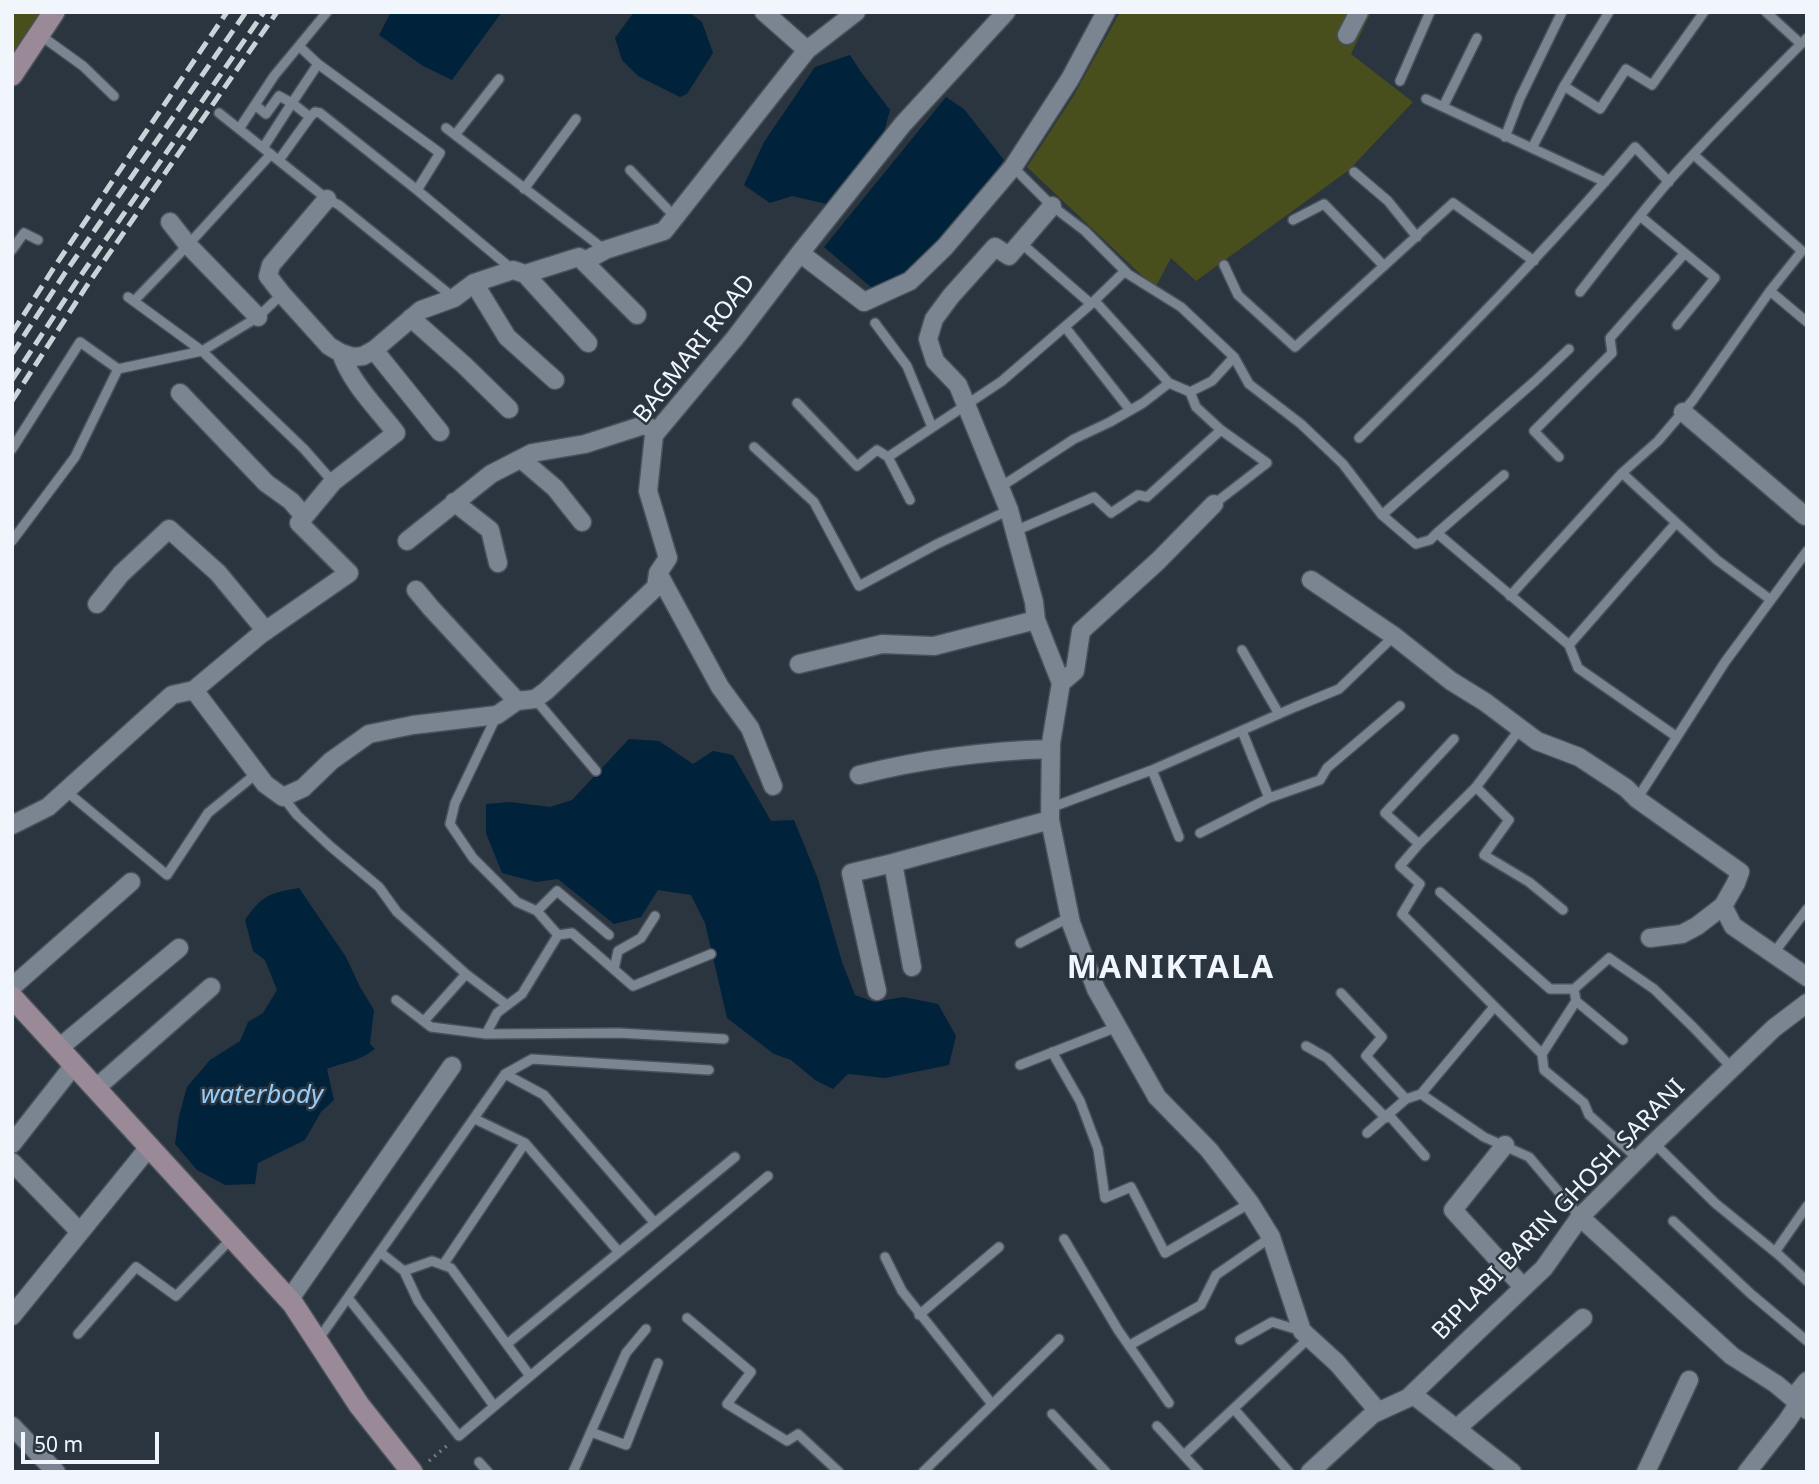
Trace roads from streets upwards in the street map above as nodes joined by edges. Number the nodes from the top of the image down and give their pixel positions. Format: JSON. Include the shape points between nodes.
{"nodes":[{"id":1,"x":54,"y":12,"type":"edge"},
{"id":2,"x":764,"y":12,"type":"edge"},
{"id":3,"x":856,"y":12,"type":"edge"},
{"id":4,"x":1006,"y":12,"type":"edge"},
{"id":5,"x":1106,"y":12,"type":"edge"},
{"id":6,"x":1359,"y":12,"type":"edge"},
{"id":7,"x":1347,"y":35,"type":"dead end"},
{"id":8,"x":807,"y":50,"type":"junction"},
{"id":9,"x":12,"y":75,"type":"edge"},
{"id":10,"x":327,"y":199,"type":"road end"},
{"id":11,"x":1052,"y":206,"type":"road end"},
{"id":12,"x":170,"y":222,"type":"dead end"},
{"id":13,"x":800,"y":253,"type":"junction"},
{"id":14,"x":579,"y":257,"type":"junction"},
{"id":15,"x":519,"y":272,"type":"junction"},
{"id":16,"x":474,"y":283,"type":"junction"},
{"id":17,"x":637,"y":315,"type":"dead end"},
{"id":18,"x":258,"y":317,"type":"road end"},
{"id":19,"x":411,"y":318,"type":"junction"},
{"id":20,"x":588,"y":343,"type":"dead end"},
{"id":21,"x":374,"y":351,"type":"junction"},
{"id":22,"x":341,"y":354,"type":"junction"},
{"id":23,"x":555,"y":380,"type":"dead end"},
{"id":24,"x":180,"y":393,"type":"dead end"},
{"id":25,"x":509,"y":409,"type":"dead end"},
{"id":26,"x":1683,"y":412,"type":"road end"},
{"id":27,"x":657,"y":431,"type":"junction"},
{"id":28,"x":440,"y":432,"type":"dead end"},
{"id":29,"x":521,"y":459,"type":"junction"},
{"id":30,"x":454,"y":502,"type":"junction"},
{"id":31,"x":1214,"y":504,"type":"road end"},
{"id":32,"x":304,"y":516,"type":"junction"},
{"id":33,"x":1806,"y":516,"type":"edge"},
{"id":34,"x":582,"y":522,"type":"dead end"},
{"id":35,"x":407,"y":541,"type":"dead end"},
{"id":36,"x":498,"y":562,"type":"dead end"},
{"id":37,"x":659,"y":573,"type":"junction"},
{"id":38,"x":1311,"y":580,"type":"dead end"},
{"id":39,"x":416,"y":590,"type":"dead end"},
{"id":40,"x":97,"y":604,"type":"dead end"},
{"id":41,"x":1036,"y":620,"type":"junction"},
{"id":42,"x":266,"y":631,"type":"junction"},
{"id":43,"x":799,"y":664,"type":"dead end"},
{"id":44,"x":1061,"y":683,"type":"junction"},
{"id":45,"x":194,"y":690,"type":"junction"},
{"id":46,"x":526,"y":700,"type":"junction"},
{"id":47,"x":1051,"y":749,"type":"junction"},
{"id":48,"x":859,"y":775,"type":"dead end"},
{"id":49,"x":774,"y":786,"type":"dead end"},
{"id":50,"x":1050,"y":814,"type":"junction"},
{"id":51,"x":12,"y":825,"type":"edge"},
{"id":52,"x":893,"y":863,"type":"junction"},
{"id":53,"x":131,"y":882,"type":"dead end"},
{"id":54,"x":1723,"y":906,"type":"junction"},
{"id":55,"x":1650,"y":938,"type":"dead end"},
{"id":56,"x":179,"y":948,"type":"dead end"},
{"id":57,"x":912,"y":967,"type":"dead end"},
{"id":58,"x":1807,"y":977,"type":"edge"},
{"id":59,"x":12,"y":987,"type":"edge"},
{"id":60,"x":211,"y":987,"type":"dead end"},
{"id":61,"x":877,"y":990,"type":"dead end"},
{"id":62,"x":12,"y":997,"type":"edge"},
{"id":63,"x":1807,"y":1003,"type":"edge"},
{"id":64,"x":58,"y":1048,"type":"junction"},
{"id":65,"x":74,"y":1065,"type":"junction"},
{"id":66,"x":452,"y":1066,"type":"dead end"},
{"id":67,"x":96,"y":1088,"type":"junction"},
{"id":68,"x":12,"y":1144,"type":"edge"},
{"id":69,"x":1505,"y":1145,"type":"road end"},
{"id":70,"x":150,"y":1146,"type":"junction"},
{"id":71,"x":12,"y":1162,"type":"edge"},
{"id":72,"x":1580,"y":1217,"type":"junction"},
{"id":73,"x":80,"y":1232,"type":"junction"},
{"id":74,"x":1523,"y":1287,"type":"junction"},
{"id":75,"x":289,"y":1300,"type":"junction"},
{"id":76,"x":12,"y":1316,"type":"edge"},
{"id":77,"x":1583,"y":1318,"type":"dead end"},
{"id":78,"x":1689,"y":1380,"type":"dead end"},
{"id":79,"x":1807,"y":1381,"type":"edge"},
{"id":80,"x":1412,"y":1394,"type":"junction"},
{"id":81,"x":1800,"y":1404,"type":"edge"},
{"id":82,"x":1378,"y":1411,"type":"junction"},
{"id":83,"x":12,"y":1426,"type":"edge"},
{"id":84,"x":1457,"y":1428,"type":"junction"},
{"id":85,"x":420,"y":1467,"type":"edge"},
{"id":86,"x":55,"y":1472,"type":"edge"},
{"id":87,"x":1310,"y":1472,"type":"edge"},
{"id":88,"x":1512,"y":1472,"type":"edge"},
{"id":89,"x":1646,"y":1472,"type":"edge"},
{"id":90,"x":1746,"y":1472,"type":"edge"}],
"edges":[{"from":1,"to":9,"type":"street"},
{"from":2,"to":8,"type":"street"},
{"from":3,"to":8,"type":"street"},
{"from":4,"to":13,"type":"street","name":"BAGMARI ROAD","via":[[903,124]]},
{"from":5,"to":13,"type":"street","via":[[1070,79],[1013,167],[910,281],[864,302]]},
{"from":6,"to":7,"type":"street"},
{"from":8,"to":14,"type":"street","via":[[663,231],[585,261]]},
{"from":10,"to":22,"type":"street","via":[[271,265],[268,276],[312,329]]},
{"from":11,"to":41,"type":"street","via":[[1009,256],[995,247],[934,319],[928,339],[935,362],[958,385],[1009,510]]},
{"from":12,"to":18,"type":"street"},
{"from":13,"to":27,"type":"street","name":"BAGMARI ROAD"},
{"from":14,"to":15,"type":"street"},
{"from":14,"to":17,"type":"street"},
{"from":15,"to":16,"type":"street"},
{"from":15,"to":20,"type":"street"},
{"from":16,"to":19,"type":"street"},
{"from":16,"to":23,"type":"street","via":[[507,337]]},
{"from":19,"to":21,"type":"street"},
{"from":19,"to":25,"type":"street"},
{"from":21,"to":22,"type":"street","via":[[353,357]]},
{"from":21,"to":28,"type":"street"},
{"from":22,"to":32,"type":"street","via":[[396,433],[332,482]]},
{"from":24,"to":32,"type":"street"},
{"from":26,"to":33,"type":"street"},
{"from":27,"to":29,"type":"street","via":[[644,425]]},
{"from":27,"to":37,"type":"street","name":"BAGMARI ROAD","via":[[648,491],[668,558]]},
{"from":29,"to":30,"type":"street","via":[[491,474]]},
{"from":29,"to":34,"type":"street","via":[[555,488]]},
{"from":30,"to":35,"type":"street"},
{"from":30,"to":36,"type":"street","via":[[491,530]]},
{"from":31,"to":44,"type":"street","via":[[1081,631],[1075,671]]},
{"from":32,"to":42,"type":"street","via":[[299,523],[349,573]]},
{"from":37,"to":46,"type":"street","name":"BAGMARI ROAD","via":[[656,587]]},
{"from":37,"to":49,"type":"street","via":[[720,687],[750,728]]},
{"from":38,"to":54,"type":"street","via":[[1537,741],[1579,757],[1740,872]]},
{"from":39,"to":46,"type":"street"},
{"from":40,"to":42,"type":"street","via":[[169,528],[218,573]]},
{"from":41,"to":43,"type":"street","via":[[934,646],[882,644]]},
{"from":41,"to":44,"type":"street"},
{"from":42,"to":45,"type":"street"},
{"from":44,"to":47,"type":"street"},
{"from":45,"to":46,"type":"street","name":"BAGMARI ROAD","via":[[265,784],[283,797],[303,788],[369,734],[497,715]]},
{"from":45,"to":51,"type":"street","via":[[172,695],[48,807]]},
{"from":47,"to":48,"type":"street","via":[[905,764]]},
{"from":47,"to":50,"type":"street"},
{"from":50,"to":52,"type":"street"},
{"from":50,"to":82,"type":"street","via":[[1070,917],[1096,989],[1157,1097],[1209,1150],[1271,1237],[1306,1334]]},
{"from":52,"to":57,"type":"street"},
{"from":52,"to":61,"type":"street","via":[[850,876]]},
{"from":53,"to":59,"type":"street"},
{"from":54,"to":55,"type":"street","via":[[1682,934]]},
{"from":54,"to":58,"type":"street","via":[[1733,926]]},
{"from":56,"to":64,"type":"street"},
{"from":60,"to":67,"type":"street"},
{"from":62,"to":64,"type":"street"},
{"from":63,"to":72,"type":"street","name":"BIPLABI BARIN GHOSH SARANI","via":[[1774,1028]]},
{"from":64,"to":65,"type":"street"},
{"from":65,"to":67,"type":"street"},
{"from":65,"to":68,"type":"street"},
{"from":66,"to":75,"type":"street"},
{"from":67,"to":70,"type":"street"},
{"from":69,"to":74,"type":"street","via":[[1453,1210]]},
{"from":70,"to":73,"type":"street"},
{"from":70,"to":75,"type":"street"},
{"from":71,"to":73,"type":"street"},
{"from":72,"to":74,"type":"street","name":"BIPLABI BARIN GHOSH SARANI","via":[[1544,1268]]},
{"from":72,"to":81,"type":"street","via":[[1732,1356]]},
{"from":73,"to":76,"type":"street"},
{"from":74,"to":80,"type":"street","name":"BIPLABI BARIN GHOSH SARANI"},
{"from":75,"to":85,"type":"street","via":[[359,1405]]},
{"from":77,"to":84,"type":"street"},
{"from":78,"to":89,"type":"street"},
{"from":79,"to":81,"type":"street"},
{"from":80,"to":82,"type":"street","name":"BIPLABI BARIN GHOSH SARANI"},
{"from":80,"to":84,"type":"street"},
{"from":81,"to":90,"type":"street"},
{"from":82,"to":87,"type":"street","name":"BIPLABI BARIN GHOSH SARANI"},
{"from":83,"to":86,"type":"street"},
{"from":84,"to":88,"type":"street"}]}
